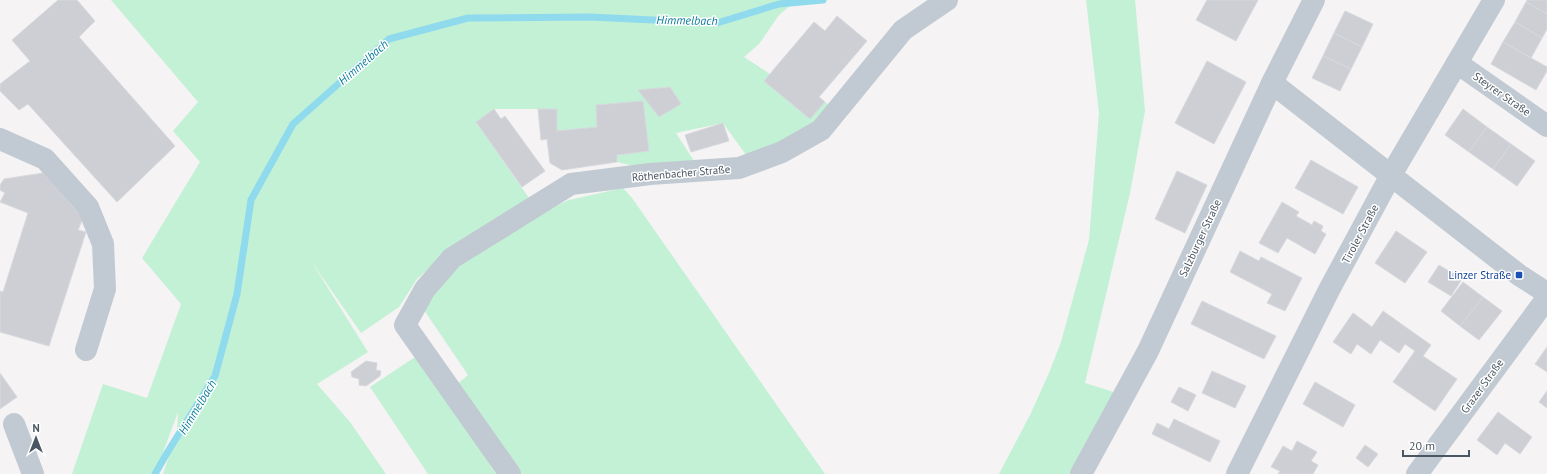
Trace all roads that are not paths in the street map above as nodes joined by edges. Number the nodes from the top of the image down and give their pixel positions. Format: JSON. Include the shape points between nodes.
{"nodes":[{"id":1,"x":947,"y":0,"type":"edge"},
{"id":2,"x":1314,"y":0,"type":"edge"},
{"id":3,"x":1494,"y":0,"type":"edge"},
{"id":4,"x":1457,"y":63,"type":"junction"},
{"id":5,"x":1272,"y":83,"type":"junction"},
{"id":6,"x":1547,"y":126,"type":"edge"},
{"id":7,"x":0,"y":139,"type":"edge"},
{"id":8,"x":1391,"y":175,"type":"junction"},
{"id":9,"x":1547,"y":294,"type":"edge"},
{"id":10,"x":1547,"y":298,"type":"edge"},
{"id":11,"x":86,"y":350,"type":"dead end"},
{"id":12,"x":14,"y":424,"type":"dead end"},
{"id":13,"x":33,"y":474,"type":"edge"},
{"id":14,"x":510,"y":474,"type":"edge"},
{"id":15,"x":1081,"y":474,"type":"edge"},
{"id":16,"x":1237,"y":474,"type":"edge"},
{"id":17,"x":1417,"y":474,"type":"edge"}],
"edges":[{"from":1,"to":14,"type":"street","name":"Röthenbacher Straße","via":[[903,30],[821,130],[782,152],[739,168],[650,174],[571,184],[452,258],[425,289],[406,325]]},
{"from":2,"to":5,"type":"street","name":"Salzburger Straße"},
{"from":3,"to":4,"type":"street","name":"Tiroler Straße"},
{"from":4,"to":6,"type":"street","name":"Steyrer Straße"},
{"from":4,"to":8,"type":"street","name":"Tiroler Straße"},
{"from":5,"to":8,"type":"street"},
{"from":5,"to":15,"type":"street","name":"Salzburger Straße","via":[[1148,351]]},
{"from":7,"to":11,"type":"street","via":[[45,159],[88,207],[103,244],[105,289]]},
{"from":8,"to":9,"type":"street"},
{"from":8,"to":16,"type":"street","name":"Tiroler Straße"},
{"from":10,"to":17,"type":"street","name":"Grazer Straße"},
{"from":12,"to":13,"type":"street"}]}
